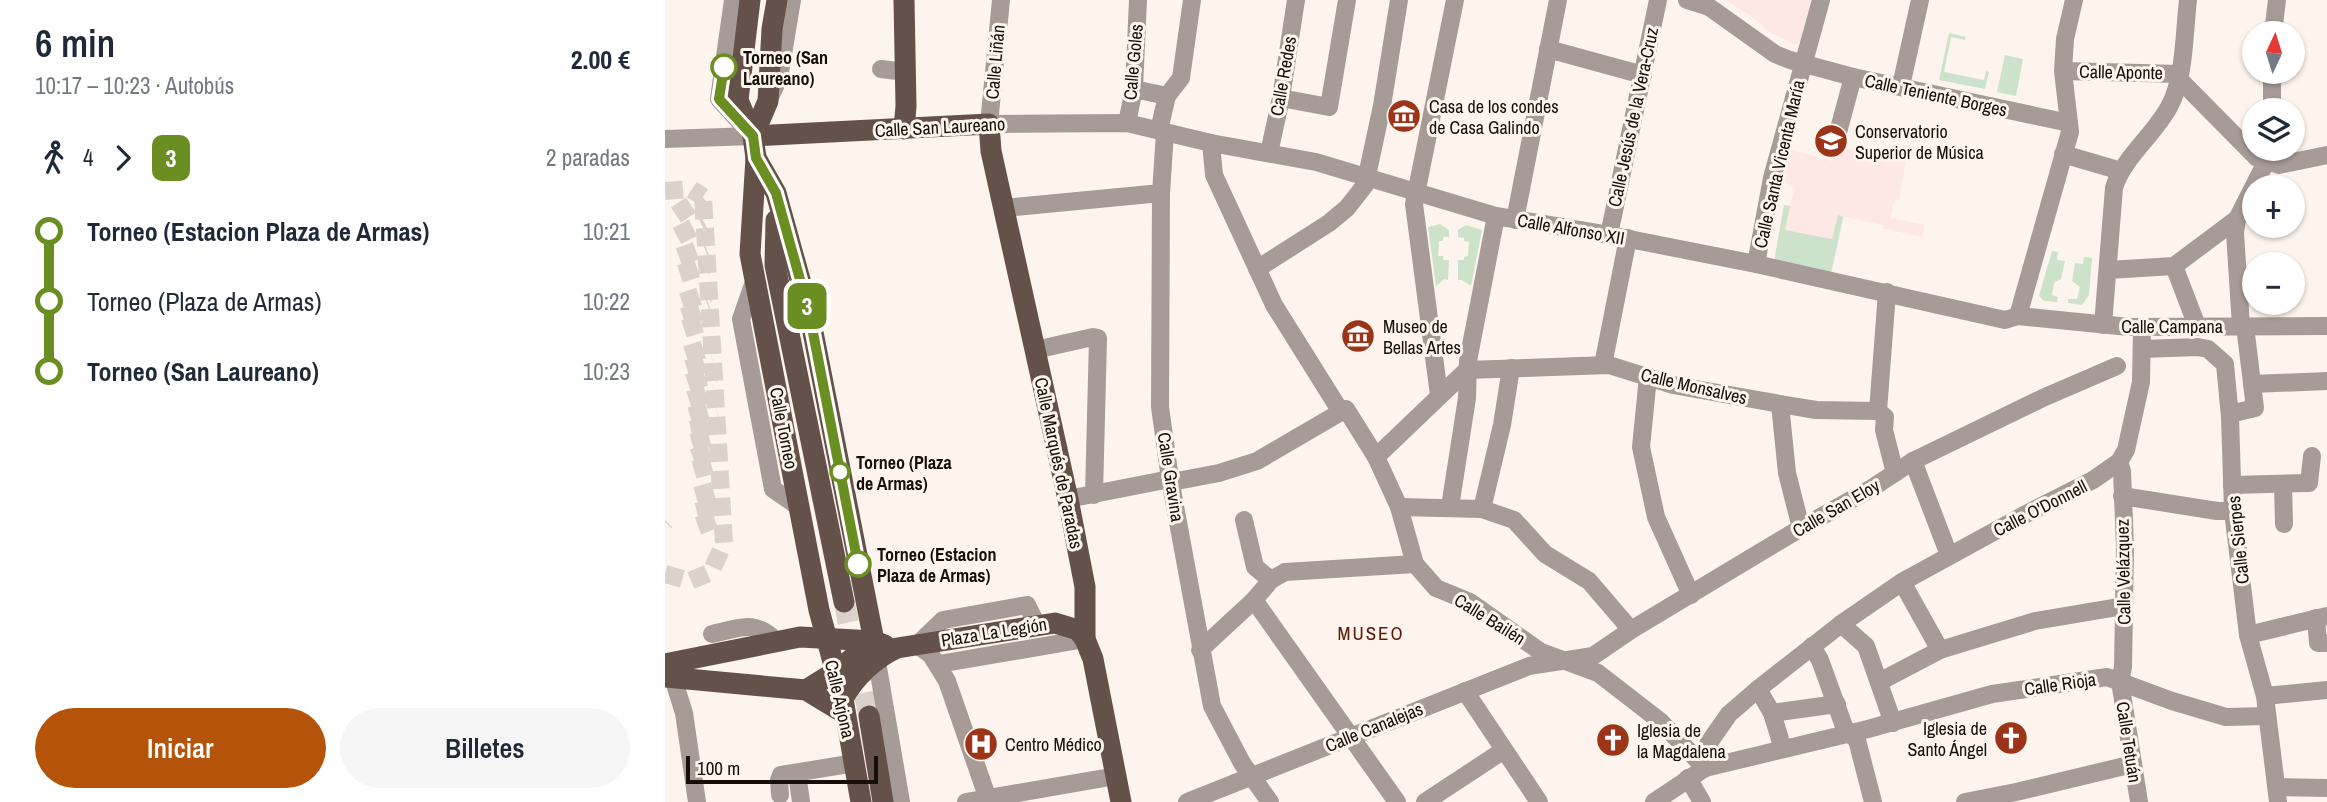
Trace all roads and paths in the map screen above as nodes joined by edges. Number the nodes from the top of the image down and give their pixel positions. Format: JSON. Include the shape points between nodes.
{"nodes":[{"id":1,"x":733,"y":0,"type":"edge"},
{"id":2,"x":750,"y":0,"type":"edge"},
{"id":3,"x":777,"y":0,"type":"edge"},
{"id":4,"x":792,"y":0,"type":"edge"},
{"id":5,"x":904,"y":0,"type":"edge"},
{"id":6,"x":1001,"y":0,"type":"edge"},
{"id":7,"x":1138,"y":0,"type":"edge"},
{"id":8,"x":1192,"y":0,"type":"edge"},
{"id":9,"x":1296,"y":0,"type":"edge"},
{"id":10,"x":1347,"y":0,"type":"edge"},
{"id":11,"x":1399,"y":0,"type":"edge"},
{"id":12,"x":1455,"y":0,"type":"edge"},
{"id":13,"x":1558,"y":0,"type":"edge"},
{"id":14,"x":1658,"y":0,"type":"edge"},
{"id":15,"x":1687,"y":0,"type":"edge"},
{"id":16,"x":1821,"y":0,"type":"edge"},
{"id":17,"x":1920,"y":0,"type":"edge"},
{"id":18,"x":2074,"y":0,"type":"edge"},
{"id":19,"x":2188,"y":0,"type":"edge"},
{"id":20,"x":2277,"y":0,"type":"edge"},
{"id":21,"x":2274,"y":21,"type":"edge"},
{"id":22,"x":1548,"y":49,"type":"junction"},
{"id":23,"x":1803,"y":64,"type":"junction"},
{"id":24,"x":881,"y":69,"type":"dead end"},
{"id":25,"x":2063,"y":71,"type":"junction"},
{"id":26,"x":781,"y":72,"type":"junction"},
{"id":27,"x":906,"y":72,"type":"junction"},
{"id":28,"x":1643,"y":75,"type":"junction"},
{"id":29,"x":2179,"y":76,"type":"junction"},
{"id":30,"x":1853,"y":77,"type":"junction"},
{"id":31,"x":1901,"y":86,"type":"junction"},
{"id":32,"x":1134,"y":89,"type":"junction"},
{"id":33,"x":1167,"y":96,"type":"junction"},
{"id":34,"x":1280,"y":98,"type":"junction"},
{"id":35,"x":1127,"y":123,"type":"junction"},
{"id":36,"x":989,"y":124,"type":"junction"},
{"id":37,"x":2069,"y":127,"type":"junction"},
{"id":38,"x":905,"y":129,"type":"junction"},
{"id":39,"x":1162,"y":131,"type":"junction"},
{"id":40,"x":753,"y":136,"type":"junction"},
{"id":41,"x":1837,"y":136,"type":"dead end"},
{"id":42,"x":665,"y":139,"type":"edge"},
{"id":43,"x":2242,"y":142,"type":"edge"},
{"id":44,"x":1211,"y":143,"type":"junction"},
{"id":45,"x":1269,"y":153,"type":"junction"},
{"id":46,"x":2063,"y":154,"type":"junction"},
{"id":47,"x":2327,"y":155,"type":"edge"},
{"id":48,"x":756,"y":158,"type":"junction"},
{"id":49,"x":2305,"y":160,"type":"edge"},
{"id":50,"x":2266,"y":161,"type":"edge"},
{"id":51,"x":2274,"y":161,"type":"edge"},
{"id":52,"x":2298,"y":161,"type":"edge"},
{"id":53,"x":2121,"y":171,"type":"junction"},
{"id":54,"x":1366,"y":177,"type":"junction"},
{"id":55,"x":776,"y":193,"type":"junction"},
{"id":56,"x":1161,"y":193,"type":"junction"},
{"id":57,"x":1417,"y":194,"type":"junction"},
{"id":58,"x":1004,"y":208,"type":"junction"},
{"id":59,"x":1496,"y":216,"type":"junction"},
{"id":60,"x":752,"y":217,"type":"junction"},
{"id":61,"x":2237,"y":219,"type":"junction"},
{"id":62,"x":1514,"y":220,"type":"junction"},
{"id":63,"x":1609,"y":235,"type":"junction"},
{"id":64,"x":1628,"y":238,"type":"junction"},
{"id":65,"x":1756,"y":264,"type":"junction"},
{"id":66,"x":775,"y":265,"type":"junction"},
{"id":67,"x":2174,"y":266,"type":"junction"},
{"id":68,"x":1257,"y":269,"type":"junction"},
{"id":69,"x":2108,"y":270,"type":"junction"},
{"id":70,"x":1887,"y":292,"type":"junction"},
{"id":71,"x":2018,"y":317,"type":"junction"},
{"id":72,"x":2103,"y":325,"type":"junction"},
{"id":73,"x":2197,"y":326,"type":"junction"},
{"id":74,"x":2243,"y":326,"type":"junction"},
{"id":75,"x":2327,"y":326,"type":"edge"},
{"id":76,"x":2142,"y":327,"type":"junction"},
{"id":77,"x":1035,"y":349,"type":"junction"},
{"id":78,"x":2142,"y":349,"type":"junction"},
{"id":79,"x":1603,"y":365,"type":"junction"},
{"id":80,"x":2117,"y":366,"type":"dead end"},
{"id":81,"x":1511,"y":368,"type":"junction"},
{"id":82,"x":1467,"y":370,"type":"junction"},
{"id":83,"x":1648,"y":377,"type":"junction"},
{"id":84,"x":2327,"y":381,"type":"edge"},
{"id":85,"x":2252,"y":384,"type":"junction"},
{"id":86,"x":1439,"y":395,"type":"junction"},
{"id":87,"x":1780,"y":404,"type":"junction"},
{"id":88,"x":1344,"y":410,"type":"junction"},
{"id":89,"x":1878,"y":411,"type":"junction"},
{"id":90,"x":2229,"y":414,"type":"junction"},
{"id":91,"x":2312,"y":456,"type":"dead end"},
{"id":92,"x":1376,"y":457,"type":"junction"},
{"id":93,"x":1913,"y":461,"type":"junction"},
{"id":94,"x":2119,"y":462,"type":"junction"},
{"id":95,"x":1895,"y":473,"type":"junction"},
{"id":96,"x":1170,"y":479,"type":"junction"},
{"id":97,"x":2283,"y":484,"type":"junction"},
{"id":98,"x":2232,"y":485,"type":"junction"},
{"id":99,"x":1094,"y":495,"type":"junction"},
{"id":100,"x":2122,"y":496,"type":"junction"},
{"id":101,"x":1068,"y":499,"type":"junction"},
{"id":102,"x":1399,"y":507,"type":"junction"},
{"id":103,"x":1450,"y":508,"type":"junction"},
{"id":104,"x":1482,"y":509,"type":"junction"},
{"id":105,"x":2233,"y":511,"type":"junction"},
{"id":106,"x":1244,"y":520,"type":"dead end"},
{"id":107,"x":2284,"y":524,"type":"dead end"},
{"id":108,"x":1801,"y":528,"type":"junction"},
{"id":109,"x":1949,"y":555,"type":"junction"},
{"id":110,"x":1415,"y":564,"type":"junction"},
{"id":111,"x":1271,"y":580,"type":"junction"},
{"id":112,"x":1902,"y":582,"type":"junction"},
{"id":113,"x":1691,"y":595,"type":"junction"},
{"id":114,"x":1254,"y":600,"type":"junction"},
{"id":115,"x":844,"y":602,"type":"tunnel mouth"},
{"id":116,"x":2124,"y":606,"type":"junction"},
{"id":117,"x":2321,"y":617,"type":"edge"},
{"id":118,"x":1841,"y":624,"type":"junction"},
{"id":119,"x":1631,"y":630,"type":"junction"},
{"id":120,"x":712,"y":634,"type":"dead end"},
{"id":121,"x":2248,"y":635,"type":"junction"},
{"id":122,"x":825,"y":637,"type":"junction"},
{"id":123,"x":1085,"y":639,"type":"junction"},
{"id":124,"x":776,"y":641,"type":"junction"},
{"id":125,"x":2327,"y":643,"type":"edge"},
{"id":126,"x":907,"y":646,"type":"junction"},
{"id":127,"x":1812,"y":646,"type":"junction"},
{"id":128,"x":1200,"y":650,"type":"junction"},
{"id":129,"x":1940,"y":650,"type":"junction"},
{"id":130,"x":875,"y":651,"type":"junction"},
{"id":131,"x":1563,"y":662,"type":"junction"},
{"id":132,"x":939,"y":664,"type":"junction"},
{"id":133,"x":835,"y":672,"type":"junction"},
{"id":134,"x":668,"y":673,"type":"edge"},
{"id":135,"x":2120,"y":681,"type":"junction"},
{"id":136,"x":1879,"y":682,"type":"junction"},
{"id":137,"x":1758,"y":689,"type":"junction"},
{"id":138,"x":806,"y":690,"type":"junction"},
{"id":139,"x":2327,"y":690,"type":"edge"},
{"id":140,"x":1465,"y":691,"type":"junction"},
{"id":141,"x":2266,"y":696,"type":"junction"},
{"id":142,"x":1837,"y":704,"type":"junction"},
{"id":143,"x":843,"y":706,"type":"junction"},
{"id":144,"x":1772,"y":713,"type":"junction"},
{"id":145,"x":869,"y":716,"type":"tunnel mouth"},
{"id":146,"x":2267,"y":716,"type":"junction"},
{"id":147,"x":1893,"y":723,"type":"junction"},
{"id":148,"x":1850,"y":734,"type":"junction"},
{"id":149,"x":1350,"y":736,"type":"junction"},
{"id":150,"x":1504,"y":750,"type":"junction"},
{"id":151,"x":1776,"y":757,"type":"junction"},
{"id":152,"x":855,"y":763,"type":"junction"},
{"id":153,"x":2133,"y":764,"type":"junction"},
{"id":154,"x":1705,"y":768,"type":"junction"},
{"id":155,"x":797,"y":773,"type":"junction"},
{"id":156,"x":1115,"y":776,"type":"junction"},
{"id":157,"x":1251,"y":777,"type":"junction"},
{"id":158,"x":1688,"y":778,"type":"junction"},
{"id":159,"x":2327,"y":788,"type":"edge"},
{"id":160,"x":778,"y":793,"type":"dead end"},
{"id":161,"x":2278,"y":794,"type":"edge"},
{"id":162,"x":988,"y":800,"type":"edge"},
{"id":163,"x":697,"y":802,"type":"edge"},
{"id":164,"x":801,"y":802,"type":"edge"},
{"id":165,"x":861,"y":802,"type":"edge"},
{"id":166,"x":883,"y":802,"type":"edge"},
{"id":167,"x":901,"y":802,"type":"edge"},
{"id":168,"x":966,"y":802,"type":"edge"},
{"id":169,"x":1121,"y":802,"type":"edge"},
{"id":170,"x":1187,"y":802,"type":"edge"},
{"id":171,"x":1270,"y":802,"type":"edge"},
{"id":172,"x":1397,"y":802,"type":"edge"},
{"id":173,"x":1425,"y":802,"type":"edge"},
{"id":174,"x":1539,"y":802,"type":"edge"},
{"id":175,"x":1654,"y":802,"type":"edge"},
{"id":176,"x":1702,"y":802,"type":"edge"},
{"id":177,"x":1873,"y":802,"type":"edge"},
{"id":178,"x":1965,"y":802,"type":"edge"},
{"id":179,"x":2139,"y":802,"type":"edge"}],
"edges":[{"from":1,"to":40,"type":"street","via":[[719,99]]},
{"from":2,"to":40,"type":"main road","name":"Calle Torneo","via":[[738,100]]},
{"from":3,"to":26,"type":"main road","via":[[772,29]]},
{"from":4,"to":26,"type":"street"},
{"from":5,"to":27,"type":"main road"},
{"from":6,"to":36,"type":"street","name":"Calle Liñán"},
{"from":7,"to":32,"type":"street","name":"Calle Goles"},
{"from":8,"to":33,"type":"street","name":"Calle Gravina","via":[[1181,78]]},
{"from":9,"to":34,"type":"street","name":"Calle Redes"},
{"from":10,"to":34,"type":"street","via":[[1329,107]]},
{"from":11,"to":54,"type":"street"},
{"from":12,"to":57,"type":"street"},
{"from":13,"to":22,"type":"street"},
{"from":14,"to":28,"type":"street","name":"Calle Jesús de la Vera-Cruz"},
{"from":15,"to":23,"type":"street","name":"Calle Teniente Borges","via":[[1709,7],[1775,54]]},
{"from":16,"to":23,"type":"street","name":"Calle Santa Vicenta María"},
{"from":17,"to":31,"type":"street"},
{"from":18,"to":25,"type":"street"},
{"from":19,"to":29,"type":"street"},
{"from":20,"to":21,"type":"street"},
{"from":22,"to":28,"type":"street"},
{"from":22,"to":62,"type":"street"},
{"from":23,"to":30,"type":"street","name":"Calle Teniente Borges"},
{"from":23,"to":65,"type":"street","name":"Calle Santa Vicenta María","via":[[1772,178]]},
{"from":24,"to":27,"type":"street"},
{"from":25,"to":29,"type":"street","name":"Calle Aponte"},
{"from":25,"to":37,"type":"street"},
{"from":26,"to":40,"type":"main road"},
{"from":27,"to":38,"type":"main road"},
{"from":28,"to":63,"type":"street","name":"Calle Jesús de la Vera-Cruz"},
{"from":29,"to":43,"type":"street"},
{"from":29,"to":53,"type":"street","via":[[2169,108]]},
{"from":30,"to":31,"type":"street","name":"Calle Teniente Borges"},
{"from":30,"to":41,"type":"street"},
{"from":31,"to":37,"type":"street","name":"Calle Teniente Borges"},
{"from":32,"to":33,"type":"street"},
{"from":32,"to":35,"type":"street","name":"Calle Goles"},
{"from":33,"to":39,"type":"street","name":"Calle Gravina"},
{"from":34,"to":45,"type":"street","name":"Calle Redes"},
{"from":35,"to":36,"type":"street","name":"Calle San Laureano"},
{"from":35,"to":39,"type":"street","name":"Calle Alfonso XII"},
{"from":36,"to":38,"type":"main road","name":"Calle San Laureano"},
{"from":36,"to":58,"type":"main road","name":"Calle Marqués de Paradas"},
{"from":37,"to":46,"type":"street"},
{"from":38,"to":40,"type":"main road","name":"Calle San Laureano"},
{"from":39,"to":44,"type":"street","name":"Calle Alfonso XII"},
{"from":39,"to":56,"type":"street","name":"Calle Gravina"},
{"from":40,"to":42,"type":"street"},
{"from":40,"to":48,"type":"main road","name":"Calle Torneo"},
{"from":44,"to":45,"type":"street","name":"Calle Alfonso XII"},
{"from":44,"to":68,"type":"street","name":"Calle Bailén","via":[[1214,175]]},
{"from":45,"to":54,"type":"street","name":"Calle Alfonso XII"},
{"from":46,"to":53,"type":"street"},
{"from":46,"to":71,"type":"street"},
{"from":47,"to":49,"type":"street"},
{"from":48,"to":55,"type":"main road","name":"Calle Torneo"},
{"from":48,"to":60,"type":"main road","name":"Calle Torneo"},
{"from":50,"to":61,"type":"street"},
{"from":51,"to":52,"type":"street","via":[[2279,165]]},
{"from":53,"to":69,"type":"street","via":[[2114,188]]},
{"from":54,"to":57,"type":"street","name":"Calle Alfonso XII"},
{"from":54,"to":68,"type":"street","via":[[1365,186],[1347,208]]},
{"from":55,"to":66,"type":"main road","name":"Calle Torneo"},
{"from":55,"to":130,"type":"main road","name":"Calle Torneo","via":[[809,312]]},
{"from":56,"to":58,"type":"street"},
{"from":56,"to":96,"type":"street","name":"Calle Gravina","via":[[1160,407]]},
{"from":57,"to":59,"type":"street","name":"Calle Alfonso XII"},
{"from":57,"to":86,"type":"street","via":[[1414,204]]},
{"from":58,"to":77,"type":"main road","name":"Calle Marqués de Paradas"},
{"from":59,"to":62,"type":"street","name":"Calle Alfonso XII"},
{"from":59,"to":82,"type":"street"},
{"from":60,"to":66,"type":"main road","name":"Calle Torneo"},
{"from":60,"to":122,"type":"main road","name":"Calle Torneo","via":[[750,254]]},
{"from":61,"to":67,"type":"street"},
{"from":61,"to":74,"type":"street"},
{"from":62,"to":63,"type":"street","name":"Calle Alfonso XII"},
{"from":63,"to":64,"type":"street","name":"Calle Alfonso XII"},
{"from":64,"to":65,"type":"street","name":"Calle Alfonso XII"},
{"from":64,"to":79,"type":"street"},
{"from":65,"to":70,"type":"street","name":"Calle Alfonso XII"},
{"from":66,"to":115,"type":"main road","name":"Calle Torneo"},
{"from":67,"to":69,"type":"street"},
{"from":67,"to":73,"type":"street"},
{"from":68,"to":88,"type":"street","name":"Calle Bailén","via":[[1274,305]]},
{"from":69,"to":72,"type":"street"},
{"from":70,"to":71,"type":"street","name":"Calle Alfonso XII","via":[[2005,320]]},
{"from":70,"to":89,"type":"street"},
{"from":71,"to":72,"type":"street","name":"Calle Campana"},
{"from":72,"to":76,"type":"street","name":"Calle Campana"},
{"from":73,"to":74,"type":"street","name":"Calle Campana"},
{"from":73,"to":76,"type":"street","name":"Calle Campana"},
{"from":74,"to":75,"type":"street","name":"Calle Campana"},
{"from":74,"to":85,"type":"street"},
{"from":76,"to":78,"type":"street"},
{"from":77,"to":99,"type":"street","via":[[1098,338]]},
{"from":77,"to":101,"type":"main road","name":"Calle Marqués de Paradas"},
{"from":78,"to":90,"type":"street","name":"Calle Sierpes","via":[[2208,349],[2225,364]]},
{"from":78,"to":94,"type":"street","via":[[2141,382],[2126,450]]},
{"from":79,"to":81,"type":"street","name":"Calle Monsalves"},
{"from":79,"to":83,"type":"street","name":"Calle Monsalves"},
{"from":80,"to":93,"type":"street","name":"Calle San Eloy","via":[[2045,397],[1984,432]]},
{"from":81,"to":82,"type":"street","name":"Calle Monsalves"},
{"from":81,"to":104,"type":"street"},
{"from":82,"to":86,"type":"street"},
{"from":82,"to":103,"type":"street"},
{"from":83,"to":87,"type":"street","name":"Calle Monsalves"},
{"from":83,"to":113,"type":"street","via":[[1641,447],[1656,517]]},
{"from":84,"to":85,"type":"street"},
{"from":85,"to":90,"type":"street","via":[[2255,408]]},
{"from":86,"to":92,"type":"street"},
{"from":87,"to":89,"type":"street","name":"Calle Monsalves"},
{"from":87,"to":108,"type":"street","via":[[1790,491]]},
{"from":88,"to":92,"type":"street","name":"Calle Bailén"},
{"from":88,"to":96,"type":"street","via":[[1257,461],[1219,473]]},
{"from":89,"to":95,"type":"street","via":[[1885,417]]},
{"from":90,"to":98,"type":"street","name":"Calle Sierpes"},
{"from":91,"to":97,"type":"street","via":[[2309,483]]},
{"from":92,"to":102,"type":"street","name":"Calle Bailén"},
{"from":93,"to":95,"type":"street","name":"Calle San Eloy"},
{"from":93,"to":109,"type":"street"},
{"from":94,"to":100,"type":"street","name":"Calle Velázquez"},
{"from":94,"to":109,"type":"street","name":"Calle O'Donnell"},
{"from":95,"to":108,"type":"street","name":"Calle San Eloy"},
{"from":96,"to":99,"type":"street"},
{"from":96,"to":128,"type":"street","name":"Calle Gravina"},
{"from":97,"to":98,"type":"street"},
{"from":97,"to":107,"type":"street"},
{"from":98,"to":105,"type":"street","name":"Calle Sierpes"},
{"from":99,"to":101,"type":"street"},
{"from":100,"to":105,"type":"street"},
{"from":100,"to":116,"type":"street","name":"Calle Velázquez"},
{"from":101,"to":123,"type":"main road","name":"Calle Marqués de Paradas","via":[[1085,587]]},
{"from":102,"to":103,"type":"street"},
{"from":102,"to":110,"type":"street","name":"Calle Bailén"},
{"from":103,"to":104,"type":"street"},
{"from":104,"to":119,"type":"street","via":[[1514,520],[1545,554],[1589,580]]},
{"from":105,"to":121,"type":"street","name":"Calle Sierpes"},
{"from":106,"to":111,"type":"street","via":[[1255,567]]},
{"from":108,"to":113,"type":"street","name":"Calle San Eloy"},
{"from":109,"to":112,"type":"street","name":"Calle O'Donnell"},
{"from":110,"to":111,"type":"street","via":[[1285,572]]},
{"from":110,"to":131,"type":"street","name":"Calle Bailén","via":[[1436,588],[1470,602],[1541,652]]},
{"from":111,"to":114,"type":"street"},
{"from":112,"to":118,"type":"street","name":"Calle O'Donnell"},
{"from":112,"to":129,"type":"street"},
{"from":113,"to":119,"type":"street","name":"Calle San Eloy"},
{"from":114,"to":128,"type":"street"},
{"from":114,"to":149,"type":"street"},
{"from":116,"to":129,"type":"street","via":[[2035,621]]},
{"from":116,"to":135,"type":"street","name":"Calle Velázquez"},
{"from":117,"to":121,"type":"street"},
{"from":117,"to":125,"type":"street","via":[[2318,643]]},
{"from":118,"to":127,"type":"street","name":"Calle O'Donnell"},
{"from":118,"to":136,"type":"street","via":[[1866,646]]},
{"from":119,"to":131,"type":"street","name":"Calle San Eloy","via":[[1593,656]]},
{"from":120,"to":124,"type":"street","via":[[756,626]]},
{"from":121,"to":141,"type":"street","name":"Calle Sierpes"},
{"from":122,"to":124,"type":"main road"},
{"from":122,"to":130,"type":"main road"},
{"from":122,"to":133,"type":"main road","name":"Calle Arjona"},
{"from":123,"to":126,"type":"main road","name":"Plaza La Legión","via":[[1078,630],[1055,623]]},
{"from":123,"to":132,"type":"street"},
{"from":123,"to":156,"type":"main road","name":"Calle Marqués de Paradas","via":[[1093,659]]},
{"from":124,"to":134,"type":"main road"},
{"from":126,"to":130,"type":"main road"},
{"from":126,"to":132,"type":"street"},
{"from":127,"to":137,"type":"street","name":"Calle O'Donnell"},
{"from":127,"to":142,"type":"street"},
{"from":128,"to":157,"type":"street","name":"Calle Gravina","via":[[1212,706]]},
{"from":129,"to":136,"type":"street"},
{"from":130,"to":133,"type":"main road"},
{"from":130,"to":143,"type":"main road"},
{"from":130,"to":167,"type":"street"},
{"from":131,"to":140,"type":"street","name":"Calle Canalejas","via":[[1529,666]]},
{"from":131,"to":154,"type":"street","name":"Calle Bailén","via":[[1598,673],[1660,721]]},
{"from":132,"to":162,"type":"street"},
{"from":133,"to":138,"type":"main road"},
{"from":133,"to":143,"type":"main road","name":"Calle Arjona"},
{"from":134,"to":138,"type":"main road"},
{"from":134,"to":163,"type":"street","via":[[684,713]]},
{"from":135,"to":146,"type":"street","name":"Calle Rioja","via":[[2226,717]]},
{"from":135,"to":147,"type":"street","name":"Calle Rioja","via":[[2107,677],[1992,694]]},
{"from":135,"to":153,"type":"street","name":"Calle Tetuán"},
{"from":136,"to":147,"type":"street"},
{"from":137,"to":144,"type":"street"},
{"from":137,"to":154,"type":"street","name":"Calle O'Donnell","via":[[1729,714],[1708,744]]},
{"from":138,"to":143,"type":"main road"},
{"from":139,"to":141,"type":"street"},
{"from":140,"to":149,"type":"street","name":"Calle Canalejas"},
{"from":140,"to":150,"type":"street"},
{"from":141,"to":146,"type":"street","name":"Calle Sierpes"},
{"from":142,"to":144,"type":"street"},
{"from":142,"to":148,"type":"street"},
{"from":143,"to":152,"type":"main road","name":"Calle Arjona"},
{"from":144,"to":151,"type":"street"},
{"from":145,"to":166,"type":"main road","name":"Calle Arjona"},
{"from":146,"to":161,"type":"street","name":"Calle Sierpes"},
{"from":147,"to":148,"type":"street","name":"Calle Rioja"},
{"from":148,"to":151,"type":"street","name":"Calle Rioja"},
{"from":148,"to":177,"type":"street","via":[[1857,740]]},
{"from":149,"to":157,"type":"street","name":"Calle Canalejas"},
{"from":149,"to":172,"type":"street"},
{"from":150,"to":173,"type":"street"},
{"from":150,"to":174,"type":"street"},
{"from":151,"to":154,"type":"street","name":"Calle Rioja"},
{"from":152,"to":155,"type":"street"},
{"from":152,"to":165,"type":"main road","name":"Calle Arjona"},
{"from":153,"to":178,"type":"street"},
{"from":153,"to":179,"type":"street","name":"Calle Tetuán"},
{"from":154,"to":158,"type":"street","name":"Calle Rioja"},
{"from":155,"to":160,"type":"street","via":[[782,775]]},
{"from":155,"to":164,"type":"street"},
{"from":156,"to":162,"type":"street"},
{"from":156,"to":169,"type":"main road","name":"Calle Marqués de Paradas"},
{"from":157,"to":170,"type":"street","name":"Calle Canalejas"},
{"from":157,"to":171,"type":"street","name":"Calle Gravina"},
{"from":158,"to":175,"type":"street","name":"Calle Rioja"},
{"from":158,"to":176,"type":"street"},
{"from":159,"to":161,"type":"street"},
{"from":162,"to":168,"type":"street"}]}
